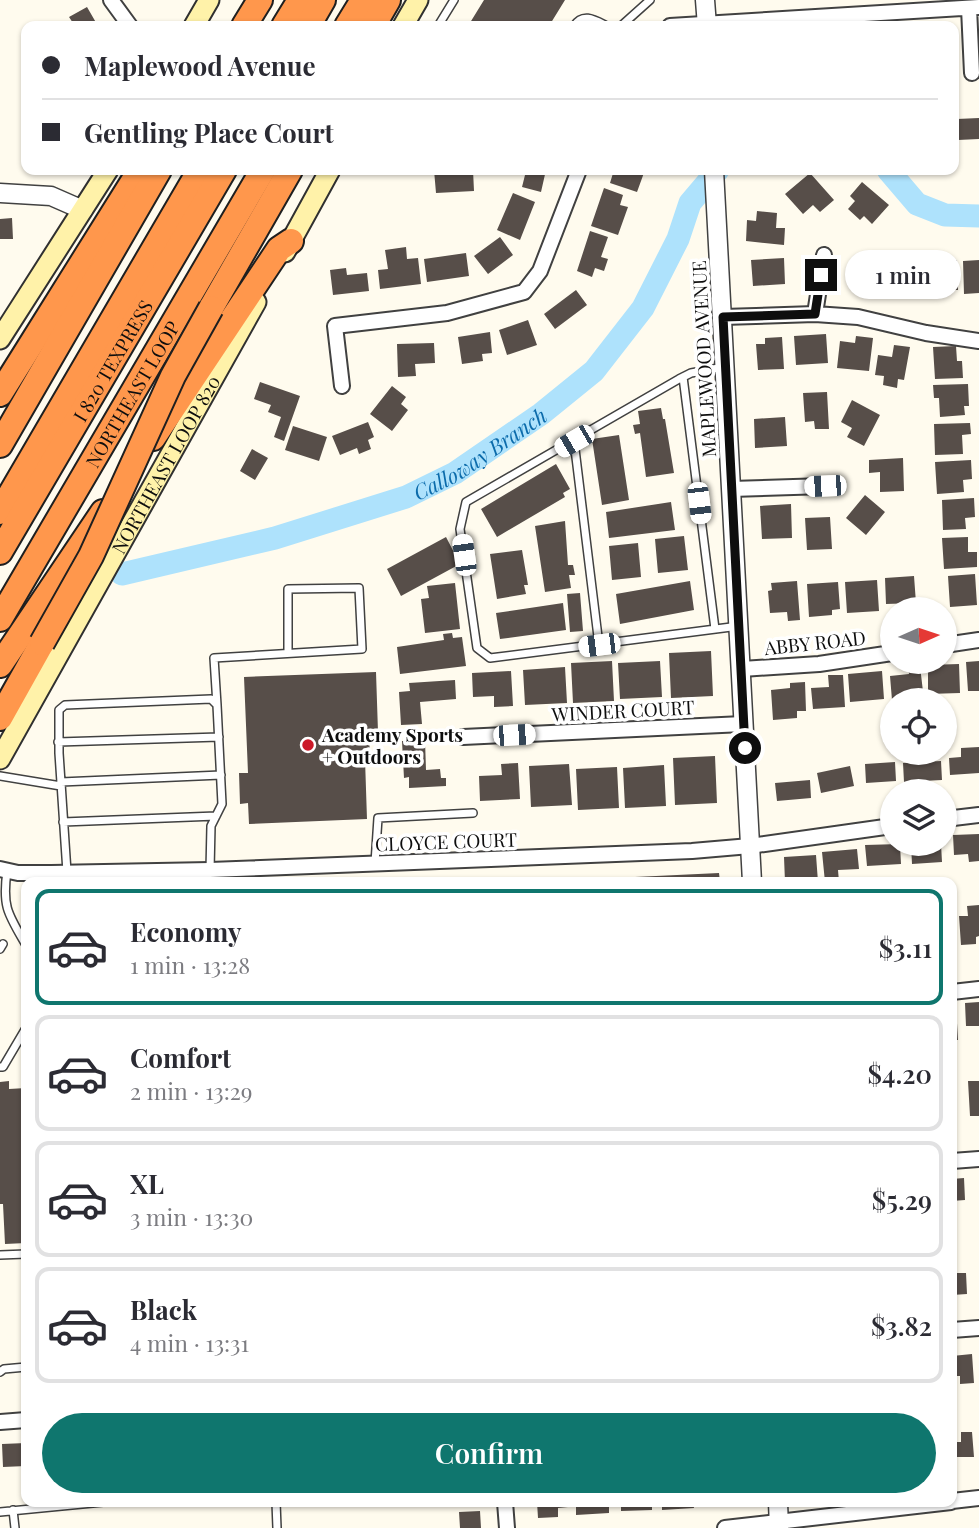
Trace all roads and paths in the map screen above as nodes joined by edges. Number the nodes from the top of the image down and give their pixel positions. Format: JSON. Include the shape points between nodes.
{"nodes":[{"id":1,"x":111,"y":0,"type":"edge"},
{"id":2,"x":209,"y":0,"type":"edge"},
{"id":3,"x":260,"y":0,"type":"edge"},
{"id":4,"x":300,"y":0,"type":"edge"},
{"id":5,"x":323,"y":0,"type":"edge"},
{"id":6,"x":363,"y":0,"type":"edge"},
{"id":7,"x":388,"y":0,"type":"edge"},
{"id":8,"x":418,"y":0,"type":"edge"},
{"id":9,"x":454,"y":0,"type":"edge"},
{"id":10,"x":650,"y":0,"type":"edge"},
{"id":11,"x":705,"y":0,"type":"edge"},
{"id":12,"x":974,"y":8,"type":"edge"},
{"id":13,"x":126,"y":21,"type":"edge"},
{"id":14,"x":197,"y":21,"type":"edge"},
{"id":15,"x":247,"y":21,"type":"edge"},
{"id":16,"x":287,"y":21,"type":"edge"},
{"id":17,"x":311,"y":21,"type":"edge"},
{"id":18,"x":350,"y":21,"type":"edge"},
{"id":19,"x":376,"y":21,"type":"edge"},
{"id":20,"x":406,"y":21,"type":"edge"},
{"id":21,"x":441,"y":21,"type":"edge"},
{"id":22,"x":577,"y":21,"type":"edge"},
{"id":23,"x":597,"y":21,"type":"edge"},
{"id":24,"x":627,"y":21,"type":"edge"},
{"id":25,"x":707,"y":21,"type":"edge"},
{"id":26,"x":757,"y":21,"type":"edge"},
{"id":27,"x":972,"y":73,"type":"dead end"},
{"id":28,"x":105,"y":175,"type":"edge"},
{"id":29,"x":141,"y":175,"type":"edge"},
{"id":30,"x":156,"y":175,"type":"edge"},
{"id":31,"x":197,"y":175,"type":"edge"},
{"id":32,"x":220,"y":175,"type":"edge"},
{"id":33,"x":260,"y":175,"type":"edge"},
{"id":34,"x":287,"y":175,"type":"edge"},
{"id":35,"x":327,"y":175,"type":"edge"},
{"id":36,"x":577,"y":175,"type":"edge"},
{"id":37,"x":714,"y":175,"type":"edge"},
{"id":38,"x":0,"y":193,"type":"edge"},
{"id":39,"x":83,"y":211,"type":"junction"},
{"id":40,"x":291,"y":241,"type":"junction"},
{"id":41,"x":824,"y":255,"type":"dead end"},
{"id":42,"x":815,"y":314,"type":"junction"},
{"id":43,"x":723,"y":317,"type":"junction"},
{"id":44,"x":0,"y":339,"type":"edge"},
{"id":45,"x":979,"y":341,"type":"edge"},
{"id":46,"x":725,"y":367,"type":"junction"},
{"id":47,"x":682,"y":377,"type":"junction"},
{"id":48,"x":342,"y":386,"type":"dead end"},
{"id":49,"x":0,"y":394,"type":"edge"},
{"id":50,"x":574,"y":441,"type":"junction"},
{"id":51,"x":0,"y":445,"type":"edge"},
{"id":52,"x":825,"y":486,"type":"dead end"},
{"id":53,"x":731,"y":489,"type":"junction"},
{"id":54,"x":0,"y":512,"type":"edge"},
{"id":55,"x":0,"y":552,"type":"edge"},
{"id":56,"x":0,"y":619,"type":"edge"},
{"id":57,"x":739,"y":625,"type":"junction"},
{"id":58,"x":715,"y":629,"type":"junction"},
{"id":59,"x":979,"y":640,"type":"edge"},
{"id":60,"x":53,"y":643,"type":"junction"},
{"id":61,"x":957,"y":643,"type":"edge"},
{"id":62,"x":599,"y":645,"type":"junction"},
{"id":63,"x":288,"y":653,"type":"junction"},
{"id":64,"x":880,"y":655,"type":"edge"},
{"id":65,"x":0,"y":665,"type":"edge"},
{"id":66,"x":742,"y":670,"type":"junction"},
{"id":67,"x":217,"y":705,"type":"junction"},
{"id":68,"x":0,"y":718,"type":"edge"},
{"id":69,"x":743,"y":724,"type":"junction"},
{"id":70,"x":219,"y":737,"type":"junction"},
{"id":71,"x":463,"y":737,"type":"dead end"},
{"id":72,"x":58,"y":742,"type":"junction"},
{"id":73,"x":0,"y":759,"type":"edge"},
{"id":74,"x":221,"y":775,"type":"junction"},
{"id":75,"x":0,"y":776,"type":"edge"},
{"id":76,"x":61,"y":784,"type":"junction"},
{"id":77,"x":473,"y":813,"type":"dead end"},
{"id":78,"x":979,"y":815,"type":"edge"},
{"id":79,"x":216,"y":816,"type":"junction"},
{"id":80,"x":957,"y":818,"type":"edge"},
{"id":81,"x":63,"y":822,"type":"junction"},
{"id":82,"x":880,"y":828,"type":"edge"},
{"id":83,"x":750,"y":846,"type":"junction"},
{"id":84,"x":375,"y":863,"type":"junction"},
{"id":85,"x":4,"y":870,"type":"edge"},
{"id":86,"x":66,"y":873,"type":"junction"},
{"id":87,"x":210,"y":876,"type":"edge"},
{"id":88,"x":121,"y":877,"type":"edge"},
{"id":89,"x":752,"y":877,"type":"edge"},
{"id":90,"x":21,"y":935,"type":"edge"},
{"id":91,"x":979,"y":989,"type":"edge"},
{"id":92,"x":957,"y":991,"type":"edge"},
{"id":93,"x":21,"y":1036,"type":"edge"},
{"id":94,"x":0,"y":1067,"type":"edge"},
{"id":95,"x":979,"y":1159,"type":"edge"},
{"id":96,"x":957,"y":1161,"type":"edge"},
{"id":97,"x":21,"y":1254,"type":"edge"},
{"id":98,"x":0,"y":1255,"type":"edge"},
{"id":99,"x":979,"y":1328,"type":"edge"},
{"id":100,"x":957,"y":1330,"type":"edge"},
{"id":101,"x":21,"y":1367,"type":"edge"},
{"id":102,"x":0,"y":1372,"type":"edge"},
{"id":103,"x":21,"y":1420,"type":"edge"},
{"id":104,"x":0,"y":1422,"type":"edge"},
{"id":105,"x":979,"y":1498,"type":"edge"},
{"id":106,"x":957,"y":1500,"type":"edge"},
{"id":107,"x":47,"y":1507,"type":"edge"},
{"id":108,"x":276,"y":1507,"type":"edge"},
{"id":109,"x":505,"y":1507,"type":"edge"},
{"id":110,"x":778,"y":1507,"type":"edge"},
{"id":111,"x":908,"y":1507,"type":"edge"},
{"id":112,"x":13,"y":1510,"type":"junction"},
{"id":113,"x":0,"y":1511,"type":"edge"},
{"id":114,"x":779,"y":1525,"type":"edge"},
{"id":115,"x":15,"y":1528,"type":"edge"},
{"id":116,"x":277,"y":1528,"type":"edge"},
{"id":117,"x":507,"y":1528,"type":"edge"},
{"id":118,"x":725,"y":1528,"type":"edge"}],
"edges":[{"from":1,"to":13,"type":"street"},
{"from":2,"to":14,"type":"main road"},
{"from":3,"to":15,"type":"highway"},
{"from":4,"to":16,"type":"highway"},
{"from":5,"to":17,"type":"highway"},
{"from":6,"to":18,"type":"highway"},
{"from":7,"to":19,"type":"highway"},
{"from":8,"to":20,"type":"main road"},
{"from":9,"to":21,"type":"lane"},
{"from":10,"to":24,"type":"lane"},
{"from":11,"to":25,"type":"street"},
{"from":12,"to":26,"type":"street"},
{"from":12,"to":27,"type":"street"},
{"from":22,"to":23,"type":"lane","via":[[584,17]]},
{"from":28,"to":39,"type":"main road"},
{"from":29,"to":49,"type":"highway"},
{"from":30,"to":51,"type":"highway"},
{"from":31,"to":54,"type":"highway","name":"I 820 TEXPRESS"},
{"from":32,"to":55,"type":"highway","name":"I 820 TEXPRESS"},
{"from":33,"to":56,"type":"highway","name":"NORTHEAST LOOP"},
{"from":34,"to":60,"type":"highway","bridge":true,"via":[[173,376]]},
{"from":35,"to":40,"type":"main road","name":"NORTHEAST LOOP 820"},
{"from":36,"to":48,"type":"street","via":[[540,271],[524,292],[447,313],[335,326]]},
{"from":37,"to":43,"type":"street","name":"MAPLEWOOD AVENUE"},
{"from":38,"to":39,"type":"street","via":[[51,196]]},
{"from":39,"to":44,"type":"main road"},
{"from":40,"to":60,"type":"main road","name":"NORTHEAST LOOP 820","via":[[117,548]]},
{"from":40,"to":65,"type":"highway","via":[[279,248]]},
{"from":41,"to":42,"type":"street"},
{"from":42,"to":43,"type":"street"},
{"from":42,"to":45,"type":"street","via":[[858,317]]},
{"from":43,"to":46,"type":"street","name":"MAPLEWOOD AVENUE"},
{"from":46,"to":47,"type":"lane"},
{"from":46,"to":53,"type":"street","name":"MAPLEWOOD AVENUE"},
{"from":47,"to":50,"type":"lane"},
{"from":47,"to":58,"type":"lane"},
{"from":50,"to":62,"type":"lane"},
{"from":50,"to":62,"type":"lane","via":[[466,502],[460,529],[474,633],[482,653],[490,658]]},
{"from":52,"to":53,"type":"street"},
{"from":53,"to":57,"type":"street","name":"MAPLEWOOD AVENUE"},
{"from":57,"to":58,"type":"lane"},
{"from":57,"to":66,"type":"street","name":"MAPLEWOOD AVENUE"},
{"from":58,"to":62,"type":"lane"},
{"from":59,"to":61,"type":"street"},
{"from":60,"to":68,"type":"highway"},
{"from":60,"to":73,"type":"main road","name":"NORTHEAST LOOP 820"},
{"from":63,"to":63,"type":"lane","via":[[362,649],[359,588],[288,589]]},
{"from":63,"to":67,"type":"lane","via":[[214,658]]},
{"from":64,"to":66,"type":"street","name":"ABBY ROAD"},
{"from":66,"to":69,"type":"street","name":"MAPLEWOOD AVENUE"},
{"from":67,"to":70,"type":"lane"},
{"from":67,"to":72,"type":"lane","via":[[211,699],[65,705],[59,710]]},
{"from":69,"to":71,"type":"street","name":"WINDER COURT"},
{"from":69,"to":83,"type":"street","name":"MAPLEWOOD AVENUE"},
{"from":70,"to":72,"type":"lane"},
{"from":70,"to":74,"type":"lane"},
{"from":72,"to":76,"type":"lane"},
{"from":74,"to":76,"type":"lane"},
{"from":74,"to":79,"type":"lane","via":[[222,804]]},
{"from":75,"to":76,"type":"lane"},
{"from":76,"to":81,"type":"lane"},
{"from":77,"to":84,"type":"lane","via":[[378,818]]},
{"from":78,"to":80,"type":"street"},
{"from":79,"to":81,"type":"lane"},
{"from":79,"to":87,"type":"lane","via":[[211,827]]},
{"from":81,"to":86,"type":"lane"},
{"from":82,"to":83,"type":"street","name":"CLOYCE COURT"},
{"from":83,"to":84,"type":"street","name":"CLOYCE COURT"},
{"from":83,"to":89,"type":"street","name":"MAPLEWOOD AVENUE"},
{"from":84,"to":87,"type":"street","name":"CLOYCE COURT"},
{"from":85,"to":86,"type":"street","name":"CLOYCE COURT"},
{"from":85,"to":90,"type":"lane","via":[[4,897]]},
{"from":86,"to":88,"type":"street","name":"CLOYCE COURT"},
{"from":87,"to":88,"type":"street","name":"CLOYCE COURT"},
{"from":91,"to":92,"type":"street"},
{"from":93,"to":94,"type":"lane"},
{"from":95,"to":96,"type":"street"},
{"from":97,"to":98,"type":"lane"},
{"from":99,"to":100,"type":"street"},
{"from":101,"to":102,"type":"lane"},
{"from":103,"to":104,"type":"street"},
{"from":105,"to":106,"type":"street"},
{"from":107,"to":112,"type":"lane"},
{"from":108,"to":116,"type":"lane"},
{"from":109,"to":117,"type":"street"},
{"from":110,"to":114,"type":"street"},
{"from":111,"to":114,"type":"street"},
{"from":112,"to":113,"type":"lane"},
{"from":112,"to":115,"type":"lane"},
{"from":114,"to":118,"type":"street"}]}
